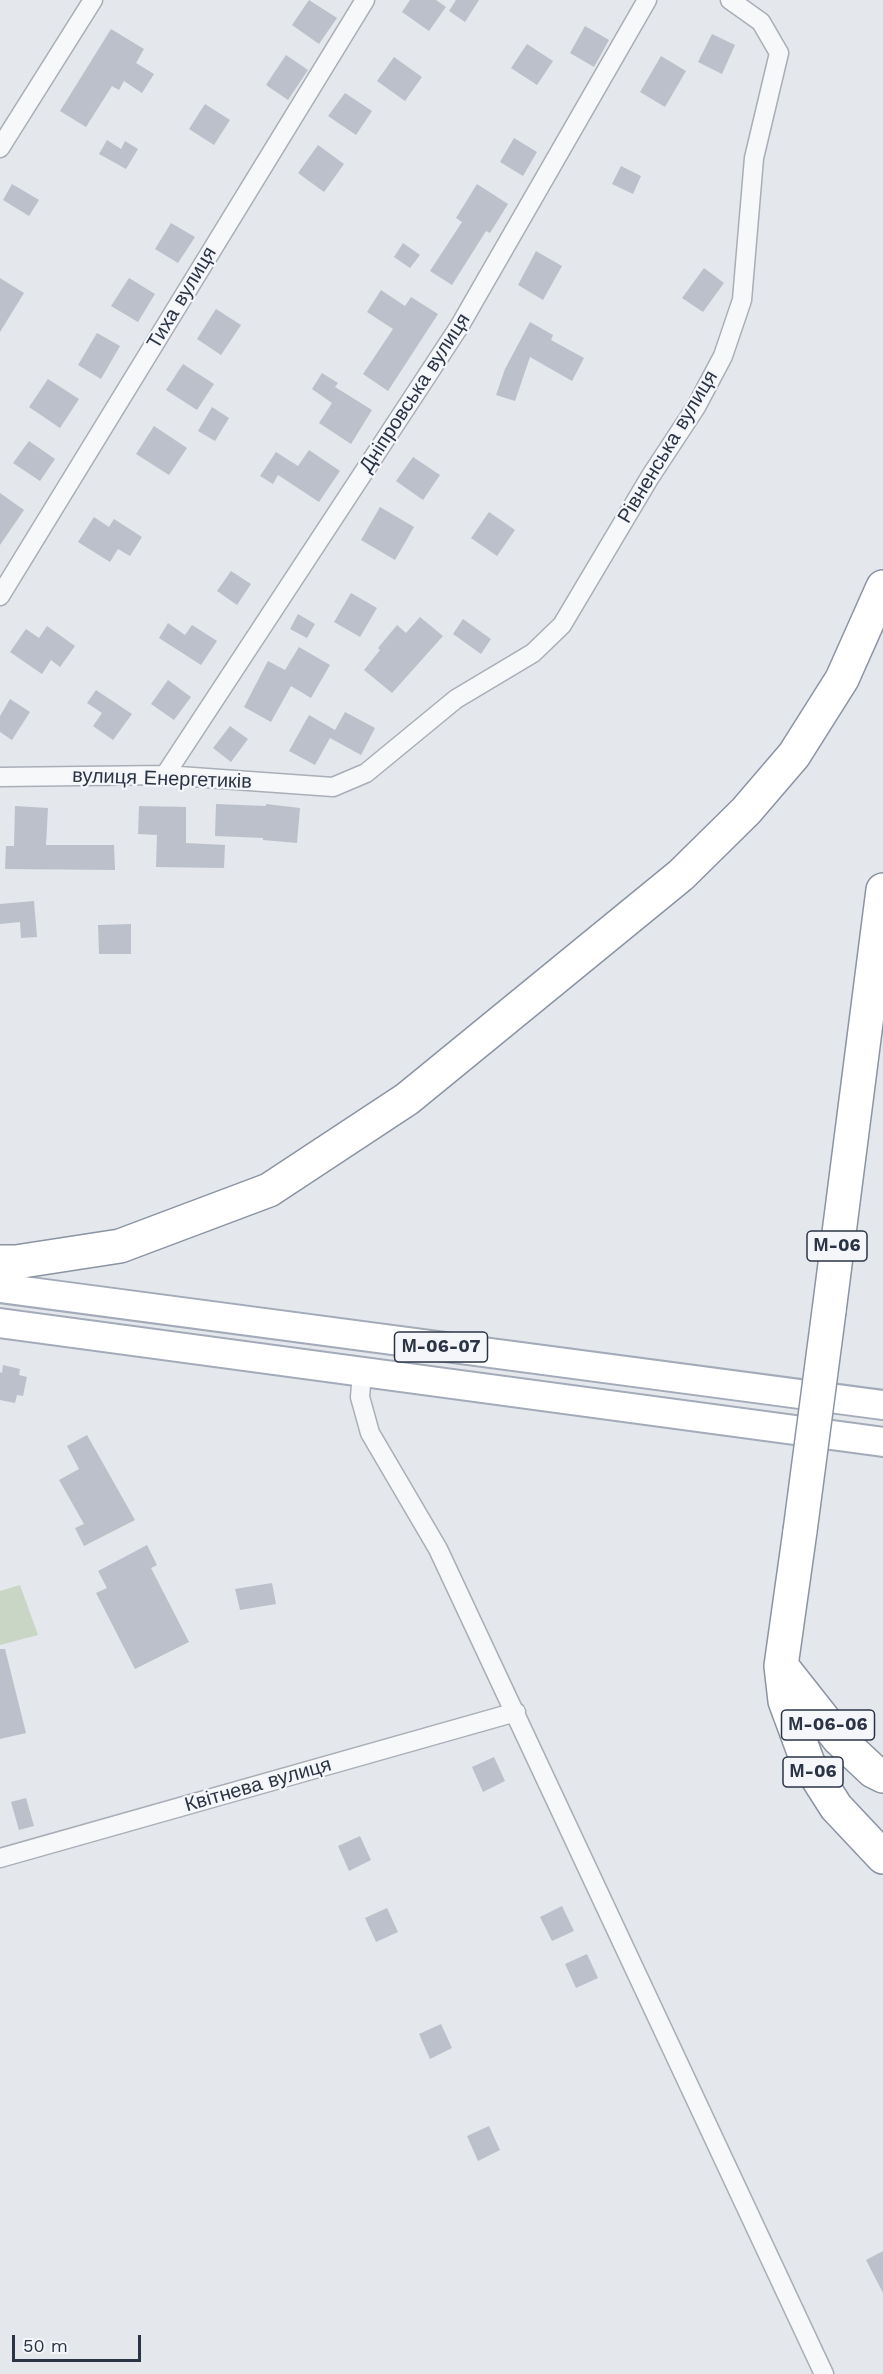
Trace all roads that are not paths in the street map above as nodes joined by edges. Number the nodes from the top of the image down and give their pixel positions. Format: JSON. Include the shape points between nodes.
{"nodes":[{"id":1,"x":93,"y":0,"type":"edge"},
{"id":2,"x":365,"y":0,"type":"edge"},
{"id":3,"x":647,"y":0,"type":"edge"},
{"id":4,"x":730,"y":0,"type":"edge"},
{"id":5,"x":0,"y":148,"type":"edge"},
{"id":6,"x":883,"y":587,"type":"edge"},
{"id":7,"x":0,"y":596,"type":"edge"},
{"id":8,"x":165,"y":775,"type":"junction"},
{"id":9,"x":0,"y":777,"type":"edge"},
{"id":10,"x":328,"y":787,"type":"joint"},
{"id":11,"x":883,"y":890,"type":"edge"},
{"id":12,"x":0,"y":1262,"type":"edge"},
{"id":13,"x":0,"y":1288,"type":"edge"},
{"id":14,"x":0,"y":1323,"type":"edge"},
{"id":15,"x":362,"y":1373,"type":"junction"},
{"id":16,"x":883,"y":1405,"type":"edge"},
{"id":17,"x":883,"y":1442,"type":"edge"},
{"id":18,"x":781,"y":1666,"type":"junction"},
{"id":19,"x":516,"y":1712,"type":"junction"},
{"id":20,"x":883,"y":1776,"type":"edge"},
{"id":21,"x":883,"y":1857,"type":"edge"},
{"id":22,"x":0,"y":1858,"type":"edge"},
{"id":23,"x":824,"y":2374,"type":"edge"}],
"edges":[{"from":1,"to":5,"type":"street"},
{"from":2,"to":7,"type":"street","name":"Тиха вулиця"},
{"from":3,"to":8,"type":"street","name":"Дніпровська вулиця","via":[[459,327]]},
{"from":4,"to":10,"type":"street","name":"Рівненська вулиця","via":[[761,22],[778,53],[754,158],[742,300],[723,356],[696,407],[562,625],[533,653],[456,699],[366,773]]},
{"from":6,"to":12,"type":"highway","via":[[842,679],[794,755],[746,811],[681,875],[407,1099],[269,1190],[120,1246]]},
{"from":8,"to":9,"type":"street","name":"вулиця Енергетиків"},
{"from":8,"to":10,"type":"street","name":"вулиця Енергетиків"},
{"from":11,"to":18,"type":"highway","number":"М-06","bridge":true},
{"from":13,"to":16,"type":"main road","number":"М-06-07"},
{"from":14,"to":15,"type":"main road","number":"М-06-07"},
{"from":15,"to":17,"type":"main road","number":"М-06-07"},
{"from":15,"to":19,"type":"street","via":[[360,1397],[370,1433],[438,1549]]},
{"from":18,"to":20,"type":"highway","number":"М-06-06","via":[[839,1739]]},
{"from":18,"to":21,"type":"highway","number":"М-06","via":[[785,1701],[808,1763],[836,1807]]},
{"from":19,"to":22,"type":"street","name":"Квітнева вулиця"},
{"from":19,"to":23,"type":"street"}]}
